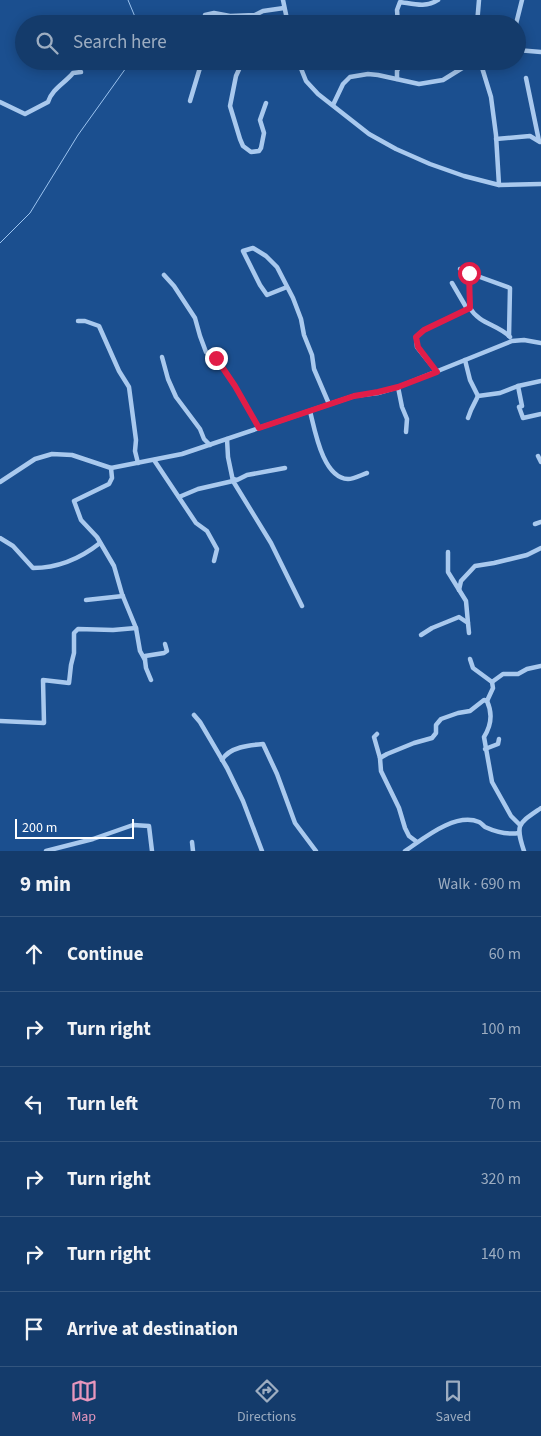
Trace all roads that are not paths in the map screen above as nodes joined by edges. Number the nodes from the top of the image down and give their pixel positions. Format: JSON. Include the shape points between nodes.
{"nodes":[{"id":1,"x":283,"y":0,"type":"edge"},
{"id":2,"x":438,"y":0,"type":"edge"},
{"id":3,"x":479,"y":0,"type":"edge"},
{"id":4,"x":522,"y":0,"type":"edge"},
{"id":5,"x":284,"y":8,"type":"junction"},
{"id":6,"x":205,"y":15,"type":"edge"},
{"id":7,"x":220,"y":15,"type":"edge"},
{"id":8,"x":255,"y":15,"type":"edge"},
{"id":9,"x":286,"y":15,"type":"edge"},
{"id":10,"x":397,"y":15,"type":"edge"},
{"id":11,"x":478,"y":15,"type":"edge"},
{"id":12,"x":518,"y":15,"type":"edge"},
{"id":13,"x":526,"y":51,"type":"edge"},
{"id":14,"x":541,"y":52,"type":"edge"},
{"id":15,"x":199,"y":70,"type":"edge"},
{"id":16,"x":239,"y":70,"type":"edge"},
{"id":17,"x":302,"y":70,"type":"edge"},
{"id":18,"x":398,"y":70,"type":"edge"},
{"id":19,"x":459,"y":70,"type":"edge"},
{"id":20,"x":484,"y":70,"type":"edge"},
{"id":21,"x":81,"y":72,"type":"dead end"},
{"id":22,"x":526,"y":78,"type":"dead end"},
{"id":23,"x":397,"y":79,"type":"junction"},
{"id":24,"x":190,"y":100,"type":"dead end"},
{"id":25,"x":0,"y":102,"type":"edge"},
{"id":26,"x":266,"y":103,"type":"dead end"},
{"id":27,"x":333,"y":105,"type":"junction"},
{"id":28,"x":496,"y":139,"type":"junction"},
{"id":29,"x":540,"y":142,"type":"edge"},
{"id":30,"x":541,"y":184,"type":"edge"},
{"id":31,"x":499,"y":185,"type":"junction"},
{"id":32,"x":460,"y":269,"type":"dead end"},
{"id":33,"x":469,"y":273,"type":"junction"},
{"id":34,"x":164,"y":275,"type":"dead end"},
{"id":35,"x":452,"y":283,"type":"dead end"},
{"id":36,"x":287,"y":287,"type":"junction"},
{"id":37,"x":470,"y":308,"type":"junction"},
{"id":38,"x":78,"y":321,"type":"dead end"},
{"id":39,"x":510,"y":338,"type":"junction"},
{"id":40,"x":541,"y":343,"type":"edge"},
{"id":41,"x":162,"y":357,"type":"dead end"},
{"id":42,"x":465,"y":360,"type":"junction"},
{"id":43,"x":437,"y":372,"type":"junction"},
{"id":44,"x":541,"y":381,"type":"edge"},
{"id":45,"x":518,"y":386,"type":"junction"},
{"id":46,"x":398,"y":387,"type":"junction"},
{"id":47,"x":478,"y":396,"type":"junction"},
{"id":48,"x":329,"y":404,"type":"junction"},
{"id":49,"x":310,"y":411,"type":"junction"},
{"id":50,"x":541,"y":414,"type":"edge"},
{"id":51,"x":468,"y":418,"type":"dead end"},
{"id":52,"x":259,"y":428,"type":"junction"},
{"id":53,"x":406,"y":432,"type":"dead end"},
{"id":54,"x":227,"y":439,"type":"junction"},
{"id":55,"x":210,"y":445,"type":"junction"},
{"id":56,"x":538,"y":456,"type":"dead end"},
{"id":57,"x":154,"y":460,"type":"junction"},
{"id":58,"x":541,"y":462,"type":"edge"},
{"id":59,"x":138,"y":463,"type":"junction"},
{"id":60,"x":111,"y":468,"type":"junction"},
{"id":61,"x":285,"y":468,"type":"dead end"},
{"id":62,"x":366,"y":473,"type":"dead end"},
{"id":63,"x":233,"y":480,"type":"junction"},
{"id":64,"x":0,"y":482,"type":"edge"},
{"id":65,"x":179,"y":497,"type":"junction"},
{"id":66,"x":541,"y":522,"type":"edge"},
{"id":67,"x":535,"y":524,"type":"dead end"},
{"id":68,"x":0,"y":538,"type":"edge"},
{"id":69,"x":100,"y":543,"type":"junction"},
{"id":70,"x":541,"y":548,"type":"edge"},
{"id":71,"x":448,"y":552,"type":"dead end"},
{"id":72,"x":214,"y":561,"type":"dead end"},
{"id":73,"x":459,"y":590,"type":"junction"},
{"id":74,"x":123,"y":596,"type":"junction"},
{"id":75,"x":86,"y":600,"type":"dead end"},
{"id":76,"x":302,"y":606,"type":"dead end"},
{"id":77,"x":468,"y":623,"type":"junction"},
{"id":78,"x":136,"y":628,"type":"junction"},
{"id":79,"x":469,"y":633,"type":"dead end"},
{"id":80,"x":421,"y":635,"type":"dead end"},
{"id":81,"x":165,"y":644,"type":"dead end"},
{"id":82,"x":470,"y":658,"type":"dead end"},
{"id":83,"x":145,"y":660,"type":"junction"},
{"id":84,"x":541,"y":666,"type":"edge"},
{"id":85,"x":150,"y":680,"type":"dead end"},
{"id":86,"x":492,"y":682,"type":"junction"},
{"id":87,"x":487,"y":702,"type":"junction"},
{"id":88,"x":194,"y":715,"type":"dead end"},
{"id":89,"x":0,"y":721,"type":"edge"},
{"id":90,"x":377,"y":734,"type":"dead end"},
{"id":91,"x":499,"y":739,"type":"dead end"},
{"id":92,"x":485,"y":749,"type":"junction"},
{"id":93,"x":380,"y":758,"type":"junction"},
{"id":94,"x":222,"y":760,"type":"junction"},
{"id":95,"x":541,"y":808,"type":"edge"},
{"id":96,"x":520,"y":825,"type":"junction"},
{"id":97,"x":519,"y":833,"type":"junction"},
{"id":98,"x":192,"y":842,"type":"dead end"},
{"id":99,"x":417,"y":842,"type":"junction"},
{"id":100,"x":46,"y":851,"type":"edge"},
{"id":101,"x":152,"y":851,"type":"edge"},
{"id":102,"x":193,"y":851,"type":"edge"},
{"id":103,"x":262,"y":851,"type":"edge"},
{"id":104,"x":316,"y":851,"type":"edge"},
{"id":105,"x":405,"y":851,"type":"edge"},
{"id":106,"x":524,"y":851,"type":"edge"}],
"edges":[{"from":1,"to":5,"type":"street"},
{"from":2,"to":10,"type":"street","via":[[422,5],[400,2]]},
{"from":3,"to":11,"type":"street"},
{"from":4,"to":12,"type":"street"},
{"from":5,"to":8,"type":"street","via":[[263,10]]},
{"from":5,"to":9,"type":"street"},
{"from":6,"to":7,"type":"street"},
{"from":13,"to":14,"type":"street"},
{"from":15,"to":24,"type":"street"},
{"from":16,"to":26,"type":"street","via":[[230,106],[243,146],[250,152],[262,148],[264,133],[260,120]]},
{"from":17,"to":27,"type":"street","via":[[306,81]]},
{"from":18,"to":23,"type":"street"},
{"from":19,"to":23,"type":"street","via":[[443,80],[420,84]]},
{"from":20,"to":28,"type":"street","via":[[491,97]]},
{"from":21,"to":25,"type":"street","via":[[73,73],[56,88],[48,102],[25,114]]},
{"from":22,"to":29,"type":"street"},
{"from":23,"to":27,"type":"street","via":[[368,74],[350,77]]},
{"from":27,"to":31,"type":"street","via":[[369,134],[396,149],[464,176]]},
{"from":28,"to":29,"type":"street","via":[[530,136]]},
{"from":28,"to":31,"type":"street"},
{"from":30,"to":31,"type":"street"},
{"from":32,"to":33,"type":"street"},
{"from":33,"to":37,"type":"street"},
{"from":33,"to":39,"type":"street","via":[[510,288]]},
{"from":34,"to":52,"type":"street","via":[[195,318],[206,352],[216,358]]},
{"from":35,"to":37,"type":"street","via":[[466,307]]},
{"from":36,"to":36,"type":"street","via":[[267,295],[243,251],[253,248],[266,256],[277,267]]},
{"from":36,"to":48,"type":"street"},
{"from":37,"to":39,"type":"street","via":[[476,316],[500,328]]},
{"from":37,"to":43,"type":"street","via":[[416,337],[418,347]]},
{"from":38,"to":59,"type":"street","via":[[99,326],[119,371],[130,387]]},
{"from":39,"to":40,"type":"street"},
{"from":39,"to":42,"type":"street"},
{"from":41,"to":55,"type":"street","via":[[176,397]]},
{"from":42,"to":43,"type":"street"},
{"from":42,"to":47,"type":"street"},
{"from":43,"to":46,"type":"street"},
{"from":44,"to":45,"type":"street"},
{"from":45,"to":47,"type":"street"},
{"from":45,"to":50,"type":"street","via":[[523,418]]},
{"from":46,"to":48,"type":"street"},
{"from":46,"to":53,"type":"street","via":[[407,419]]},
{"from":47,"to":51,"type":"street"},
{"from":48,"to":49,"type":"street"},
{"from":49,"to":52,"type":"street"},
{"from":49,"to":62,"type":"street","via":[[329,468],[338,477],[349,479]]},
{"from":52,"to":54,"type":"street"},
{"from":54,"to":55,"type":"street"},
{"from":54,"to":63,"type":"street"},
{"from":55,"to":57,"type":"street"},
{"from":56,"to":58,"type":"street"},
{"from":57,"to":59,"type":"street"},
{"from":57,"to":65,"type":"street"},
{"from":59,"to":60,"type":"street"},
{"from":60,"to":64,"type":"street","via":[[72,455],[52,454],[35,459]]},
{"from":60,"to":69,"type":"street","via":[[109,484],[74,501],[81,520]]},
{"from":61,"to":63,"type":"street"},
{"from":63,"to":65,"type":"street"},
{"from":63,"to":76,"type":"street","via":[[271,543]]},
{"from":65,"to":72,"type":"street","via":[[196,523],[207,531],[217,549]]},
{"from":66,"to":67,"type":"street"},
{"from":68,"to":69,"type":"street","via":[[13,546],[33,568],[69,562]]},
{"from":69,"to":74,"type":"street","via":[[114,566]]},
{"from":70,"to":73,"type":"street","via":[[527,555],[475,566],[461,581]]},
{"from":71,"to":73,"type":"street","via":[[448,572]]},
{"from":73,"to":77,"type":"street","via":[[466,601]]},
{"from":74,"to":75,"type":"street"},
{"from":74,"to":78,"type":"street"},
{"from":77,"to":79,"type":"street"},
{"from":77,"to":80,"type":"street","via":[[459,617]]},
{"from":78,"to":83,"type":"street"},
{"from":78,"to":89,"type":"street","via":[[78,629],[74,633],[69,682],[43,680],[44,723]]},
{"from":81,"to":83,"type":"street","via":[[167,651],[164,654],[145,656]]},
{"from":82,"to":86,"type":"street","via":[[473,668]]},
{"from":83,"to":85,"type":"street"},
{"from":84,"to":86,"type":"street","via":[[518,674],[503,674]]},
{"from":86,"to":87,"type":"street"},
{"from":87,"to":92,"type":"street","via":[[491,721],[484,737]]},
{"from":87,"to":93,"type":"street","via":[[484,700],[470,711],[442,719],[436,725],[432,738]]},
{"from":88,"to":94,"type":"street"},
{"from":90,"to":93,"type":"street","via":[[374,737]]},
{"from":91,"to":92,"type":"street","via":[[498,744]]},
{"from":92,"to":96,"type":"street","via":[[494,786]]},
{"from":93,"to":99,"type":"street","via":[[381,771],[405,828]]},
{"from":94,"to":103,"type":"street","via":[[243,801]]},
{"from":94,"to":104,"type":"street","via":[[231,751],[263,744],[295,823]]},
{"from":95,"to":96,"type":"street"},
{"from":96,"to":97,"type":"street"},
{"from":97,"to":99,"type":"street","via":[[505,834],[479,822],[460,820]]},
{"from":97,"to":106,"type":"street"},
{"from":98,"to":102,"type":"street"},
{"from":99,"to":105,"type":"street"},
{"from":100,"to":101,"type":"street","via":[[133,825],[149,826]]}]}
